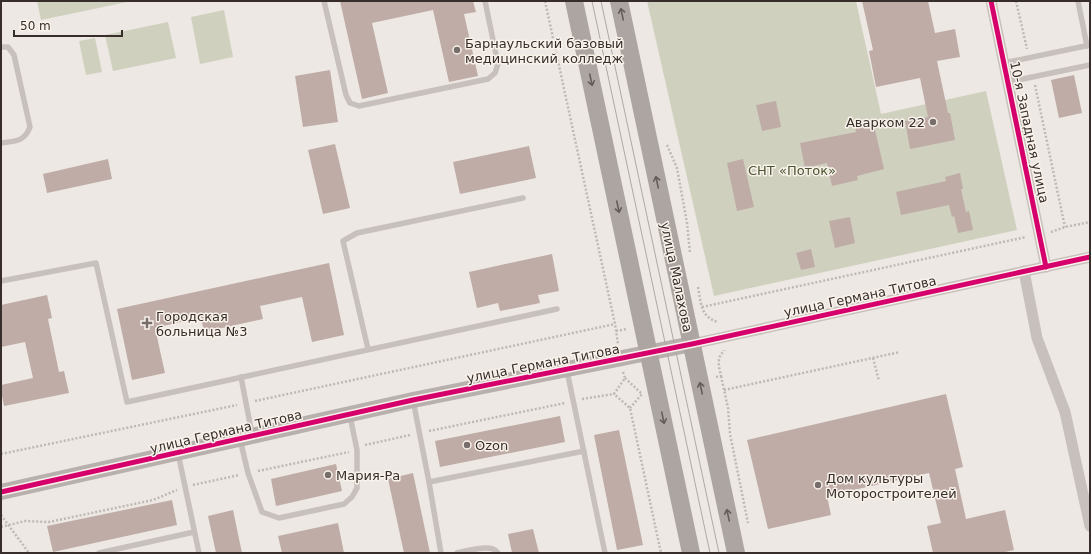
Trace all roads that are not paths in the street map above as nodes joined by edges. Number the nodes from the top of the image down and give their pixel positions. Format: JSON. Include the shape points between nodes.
{"nodes":[{"id":1,"x":324,"y":1,"type":"edge"},
{"id":2,"x":485,"y":1,"type":"edge"},
{"id":3,"x":574,"y":1,"type":"edge"},
{"id":4,"x":619,"y":1,"type":"edge"},
{"id":5,"x":991,"y":1,"type":"edge"},
{"id":6,"x":1078,"y":1,"type":"edge"},
{"id":7,"x":1089,"y":45,"type":"edge"},
{"id":8,"x":1,"y":47,"type":"edge"},
{"id":9,"x":1004,"y":63,"type":"junction"},
{"id":10,"x":1090,"y":65,"type":"edge"},
{"id":11,"x":1008,"y":82,"type":"junction"},
{"id":12,"x":1,"y":143,"type":"edge"},
{"id":13,"x":523,"y":198,"type":"dead end"},
{"id":14,"x":1090,"y":257,"type":"edge"},
{"id":15,"x":1046,"y":266,"type":"junction"},
{"id":16,"x":1024,"y":271,"type":"junction"},
{"id":17,"x":1,"y":282,"type":"edge"},
{"id":18,"x":557,"y":308,"type":"dead end"},
{"id":19,"x":692,"y":344,"type":"junction"},
{"id":20,"x":368,"y":350,"type":"junction"},
{"id":21,"x":649,"y":352,"type":"junction"},
{"id":22,"x":567,"y":369,"type":"junction"},
{"id":23,"x":240,"y":377,"type":"junction"},
{"id":24,"x":413,"y":400,"type":"junction"},
{"id":25,"x":350,"y":415,"type":"junction"},
{"id":26,"x":246,"y":438,"type":"junction"},
{"id":27,"x":584,"y":451,"type":"junction"},
{"id":28,"x":178,"y":453,"type":"junction"},
{"id":29,"x":429,"y":482,"type":"junction"},
{"id":30,"x":1,"y":492,"type":"edge"},
{"id":31,"x":1090,"y":526,"type":"edge"},
{"id":32,"x":194,"y":532,"type":"junction"},
{"id":33,"x":99,"y":553,"type":"edge"},
{"id":34,"x":198,"y":553,"type":"edge"},
{"id":35,"x":441,"y":553,"type":"edge"},
{"id":36,"x":457,"y":553,"type":"edge"},
{"id":37,"x":498,"y":553,"type":"edge"},
{"id":38,"x":605,"y":553,"type":"edge"},
{"id":39,"x":691,"y":553,"type":"edge"},
{"id":40,"x":736,"y":553,"type":"edge"}],
"edges":[{"from":1,"to":2,"type":"lane","via":[[346,95],[350,103],[359,106],[488,79],[495,73],[498,64]]},
{"from":3,"to":21,"type":"main road","one_way":true},
{"from":19,"to":4,"type":"main road","name":"улица Малахова","one_way":true},
{"from":5,"to":9,"type":"street","name":"10-я Западная улица"},
{"from":6,"to":7,"type":"lane"},
{"from":7,"to":9,"type":"lane"},
{"from":8,"to":12,"type":"lane","via":[[8,48],[14,55],[30,127],[20,140]]},
{"from":9,"to":11,"type":"street","name":"10-я Западная улица"},
{"from":10,"to":11,"type":"lane"},
{"from":11,"to":15,"type":"street","name":"10-я Западная улица"},
{"from":13,"to":20,"type":"lane","via":[[357,234],[343,241]]},
{"from":14,"to":15,"type":"street","name":"улица Германа Титова"},
{"from":15,"to":16,"type":"street","name":"улица Германа Титова"},
{"from":16,"to":19,"type":"street","name":"улица Германа Титова"},
{"from":16,"to":31,"type":"street","via":[[1038,338],[1065,412]]},
{"from":17,"to":23,"type":"lane","via":[[96,263],[127,402]]},
{"from":18,"to":20,"type":"lane"},
{"from":19,"to":21,"type":"street","name":"улица Германа Титова"},
{"from":40,"to":19,"type":"main road","name":"улица Малахова","one_way":true},
{"from":20,"to":23,"type":"lane"},
{"from":21,"to":22,"type":"street","name":"улица Германа Титова"},
{"from":21,"to":39,"type":"main road","one_way":true},
{"from":22,"to":24,"type":"street","name":"улица Германа Титова"},
{"from":22,"to":27,"type":"lane"},
{"from":23,"to":26,"type":"lane","via":[[246,403]]},
{"from":24,"to":25,"type":"street","name":"улица Германа Титова"},
{"from":24,"to":29,"type":"lane"},
{"from":25,"to":26,"type":"street","name":"улица Германа Титова"},
{"from":25,"to":26,"type":"lane","via":[[356,447],[357,488],[344,504],[279,518],[262,512],[248,473]]},
{"from":26,"to":28,"type":"street","name":"улица Германа Титова"},
{"from":27,"to":29,"type":"lane"},
{"from":27,"to":38,"type":"lane"},
{"from":28,"to":30,"type":"street","name":"улица Германа Титова"},
{"from":28,"to":32,"type":"lane"},
{"from":29,"to":35,"type":"lane"},
{"from":32,"to":33,"type":"lane"},
{"from":32,"to":34,"type":"lane"},
{"from":36,"to":37,"type":"lane","via":[[492,548]]}]}
